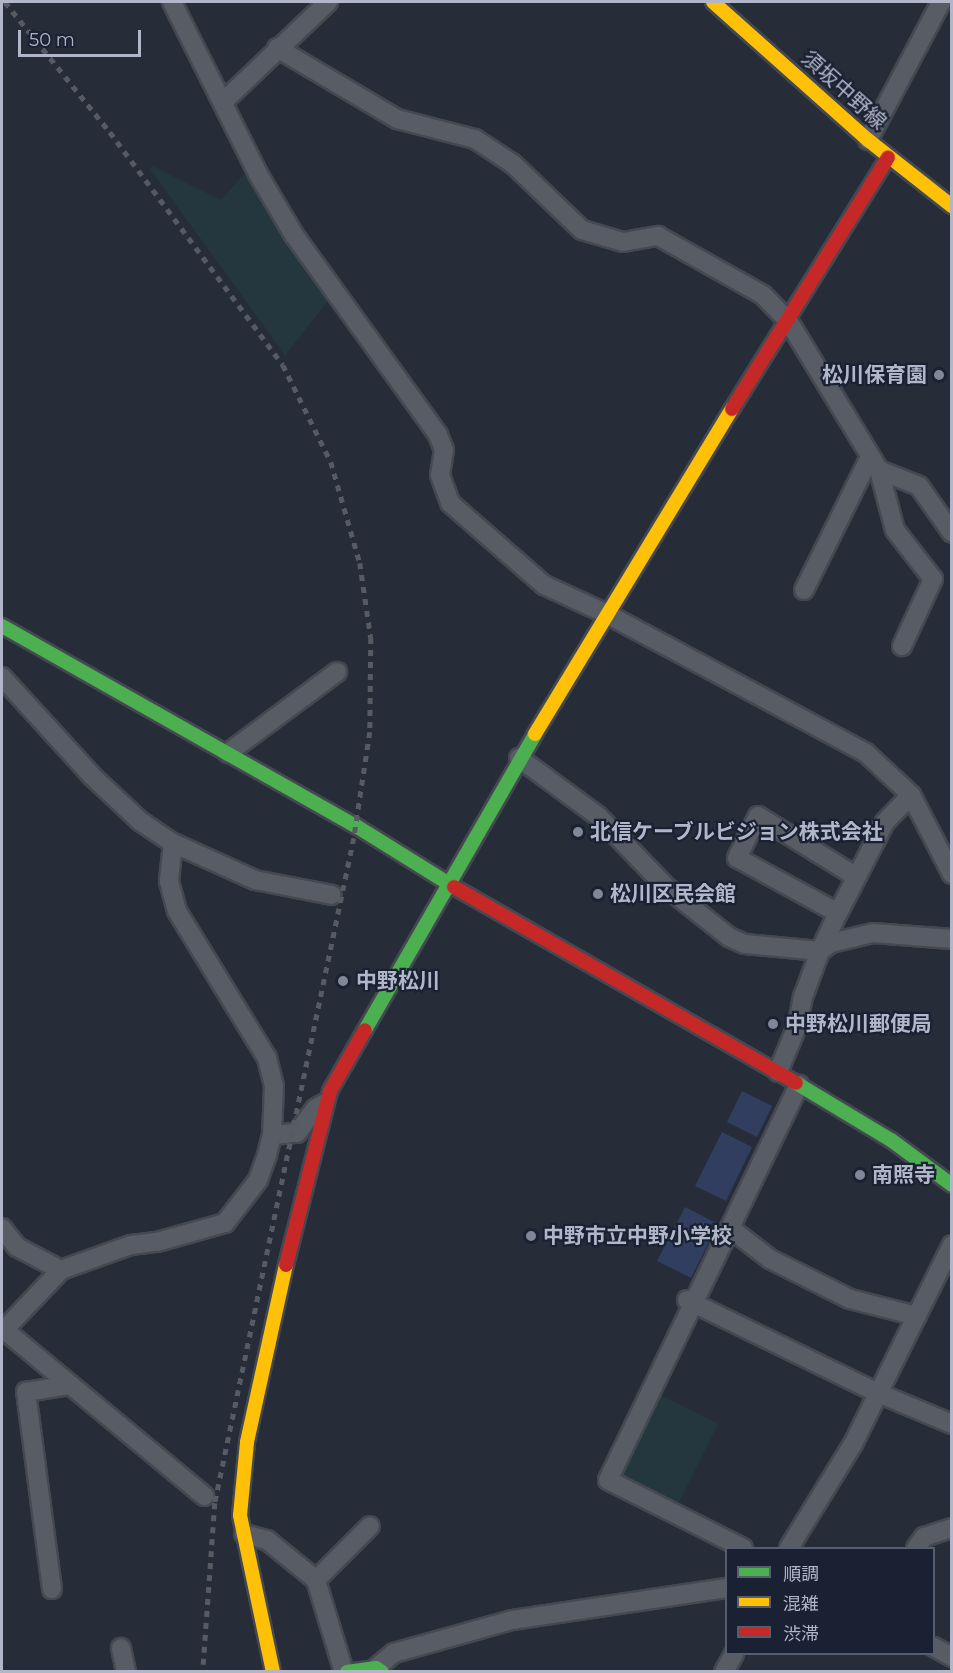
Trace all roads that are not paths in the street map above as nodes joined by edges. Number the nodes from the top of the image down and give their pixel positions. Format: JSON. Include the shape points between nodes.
{"nodes":[{"id":1,"x":172,"y":2,"type":"edge"},
{"id":2,"x":713,"y":2,"type":"edge"},
{"id":3,"x":941,"y":2,"type":"edge"},
{"id":4,"x":322,"y":3,"type":"edge"},
{"id":5,"x":277,"y":48,"type":"junction"},
{"id":6,"x":224,"y":101,"type":"junction"},
{"id":7,"x":867,"y":140,"type":"junction"},
{"id":8,"x":888,"y":157,"type":"junction"},
{"id":9,"x":951,"y":206,"type":"edge"},
{"id":10,"x":789,"y":322,"type":"junction"},
{"id":11,"x":875,"y":464,"type":"junction"},
{"id":12,"x":951,"y":533,"type":"edge"},
{"id":13,"x":804,"y":590,"type":"dead end"},
{"id":14,"x":605,"y":613,"type":"junction"},
{"id":15,"x":2,"y":626,"type":"edge"},
{"id":16,"x":902,"y":646,"type":"dead end"},
{"id":17,"x":337,"y":672,"type":"dead end"},
{"id":18,"x":2,"y":677,"type":"edge"},
{"id":19,"x":228,"y":753,"type":"junction"},
{"id":20,"x":519,"y":758,"type":"junction"},
{"id":21,"x":911,"y":795,"type":"junction"},
{"id":22,"x":173,"y":843,"type":"junction"},
{"id":23,"x":951,"y":874,"type":"edge"},
{"id":24,"x":855,"y":876,"type":"junction"},
{"id":25,"x":448,"y":883,"type":"junction"},
{"id":26,"x":333,"y":895,"type":"dead end"},
{"id":27,"x":838,"y":913,"type":"junction"},
{"id":28,"x":951,"y":939,"type":"edge"},
{"id":29,"x":820,"y":951,"type":"junction"},
{"id":30,"x":778,"y":1072,"type":"junction"},
{"id":31,"x":799,"y":1085,"type":"junction"},
{"id":32,"x":325,"y":1103,"type":"junction"},
{"id":33,"x":272,"y":1135,"type":"junction"},
{"id":34,"x":951,"y":1185,"type":"edge"},
{"id":35,"x":2,"y":1228,"type":"edge"},
{"id":36,"x":731,"y":1229,"type":"junction"},
{"id":37,"x":951,"y":1245,"type":"edge"},
{"id":38,"x":61,"y":1270,"type":"junction"},
{"id":39,"x":691,"y":1302,"type":"junction"},
{"id":40,"x":917,"y":1316,"type":"junction"},
{"id":41,"x":3,"y":1329,"type":"edge"},
{"id":42,"x":70,"y":1385,"type":"junction"},
{"id":43,"x":878,"y":1393,"type":"junction"},
{"id":44,"x":951,"y":1424,"type":"edge"},
{"id":45,"x":204,"y":1496,"type":"dead end"},
{"id":46,"x":370,"y":1526,"type":"dead end"},
{"id":47,"x":951,"y":1528,"type":"edge"},
{"id":48,"x":244,"y":1534,"type":"junction"},
{"id":49,"x":741,"y":1547,"type":"edge"},
{"id":50,"x":790,"y":1547,"type":"edge"},
{"id":51,"x":917,"y":1547,"type":"edge"},
{"id":52,"x":316,"y":1580,"type":"junction"},
{"id":53,"x":725,"y":1588,"type":"edge"},
{"id":54,"x":52,"y":1589,"type":"dead end"},
{"id":55,"x":121,"y":1648,"type":"dead end"},
{"id":56,"x":935,"y":1648,"type":"edge"},
{"id":57,"x":733,"y":1655,"type":"edge"},
{"id":58,"x":951,"y":1657,"type":"edge"},
{"id":59,"x":379,"y":1670,"type":"edge"},
{"id":60,"x":126,"y":1671,"type":"edge"},
{"id":61,"x":273,"y":1671,"type":"edge"},
{"id":62,"x":345,"y":1671,"type":"edge"},
{"id":63,"x":724,"y":1671,"type":"edge"}],
"edges":[{"from":1,"to":6,"type":"street"},
{"from":2,"to":7,"type":"street","name":"須坂中野線"},
{"from":3,"to":7,"type":"street"},
{"from":4,"to":5,"type":"street"},
{"from":5,"to":6,"type":"street"},
{"from":5,"to":10,"type":"street","via":[[397,119],[475,140],[513,164],[582,230],[623,242],[658,236],[763,295]]},
{"from":6,"to":14,"type":"street","via":[[258,174],[294,235],[438,435],[444,450],[440,475],[450,503],[544,585]]},
{"from":7,"to":8,"type":"street","name":"須坂中野線"},
{"from":8,"to":9,"type":"street","name":"須坂中野線"},
{"from":8,"to":10,"type":"street"},
{"from":10,"to":11,"type":"street"},
{"from":10,"to":14,"type":"street"},
{"from":11,"to":12,"type":"street","via":[[919,486]]},
{"from":11,"to":13,"type":"street"},
{"from":11,"to":16,"type":"street","via":[[895,530],[933,579]]},
{"from":14,"to":20,"type":"street"},
{"from":14,"to":21,"type":"street","via":[[866,753]]},
{"from":15,"to":19,"type":"street"},
{"from":17,"to":19,"type":"street"},
{"from":18,"to":22,"type":"street","via":[[92,776],[140,821]]},
{"from":19,"to":25,"type":"street"},
{"from":20,"to":25,"type":"street"},
{"from":20,"to":29,"type":"street","via":[[598,816],[666,887],[729,937],[745,944]]},
{"from":21,"to":23,"type":"street"},
{"from":21,"to":24,"type":"street","via":[[885,822]]},
{"from":22,"to":26,"type":"street","via":[[255,880]]},
{"from":22,"to":33,"type":"street","via":[[169,881],[177,911],[267,1058],[274,1086]]},
{"from":24,"to":27,"type":"street"},
{"from":24,"to":27,"type":"street","via":[[758,816],[737,858]]},
{"from":25,"to":30,"type":"street"},
{"from":25,"to":32,"type":"street","via":[[371,1014]]},
{"from":27,"to":29,"type":"street"},
{"from":28,"to":29,"type":"street","via":[[873,933],[831,943]]},
{"from":29,"to":30,"type":"street","via":[[798,1024]]},
{"from":30,"to":31,"type":"street"},
{"from":31,"to":34,"type":"street","via":[[891,1140]]},
{"from":31,"to":36,"type":"street"},
{"from":32,"to":33,"type":"street","via":[[316,1108],[297,1133]]},
{"from":32,"to":48,"type":"street","via":[[247,1442],[240,1515]]},
{"from":33,"to":38,"type":"street","via":[[258,1180],[225,1223],[157,1242],[130,1245]]},
{"from":35,"to":38,"type":"street","via":[[17,1247]]},
{"from":36,"to":39,"type":"street"},
{"from":36,"to":40,"type":"street","via":[[770,1259],[850,1299]]},
{"from":37,"to":40,"type":"street"},
{"from":38,"to":41,"type":"street"},
{"from":39,"to":43,"type":"street"},
{"from":39,"to":49,"type":"street","via":[[608,1480]]},
{"from":40,"to":43,"type":"street"},
{"from":41,"to":42,"type":"street"},
{"from":42,"to":45,"type":"street"},
{"from":42,"to":54,"type":"street","via":[[26,1392]]},
{"from":43,"to":44,"type":"street"},
{"from":43,"to":50,"type":"street","via":[[853,1444]]},
{"from":46,"to":52,"type":"street"},
{"from":47,"to":51,"type":"street","via":[[924,1538]]},
{"from":48,"to":52,"type":"street","via":[[267,1540]]},
{"from":48,"to":61,"type":"street"},
{"from":52,"to":62,"type":"street"},
{"from":53,"to":59,"type":"street","via":[[512,1620],[394,1653]]},
{"from":55,"to":60,"type":"street"},
{"from":56,"to":58,"type":"street"},
{"from":57,"to":63,"type":"street"},
{"from":59,"to":62,"type":"street"}]}
